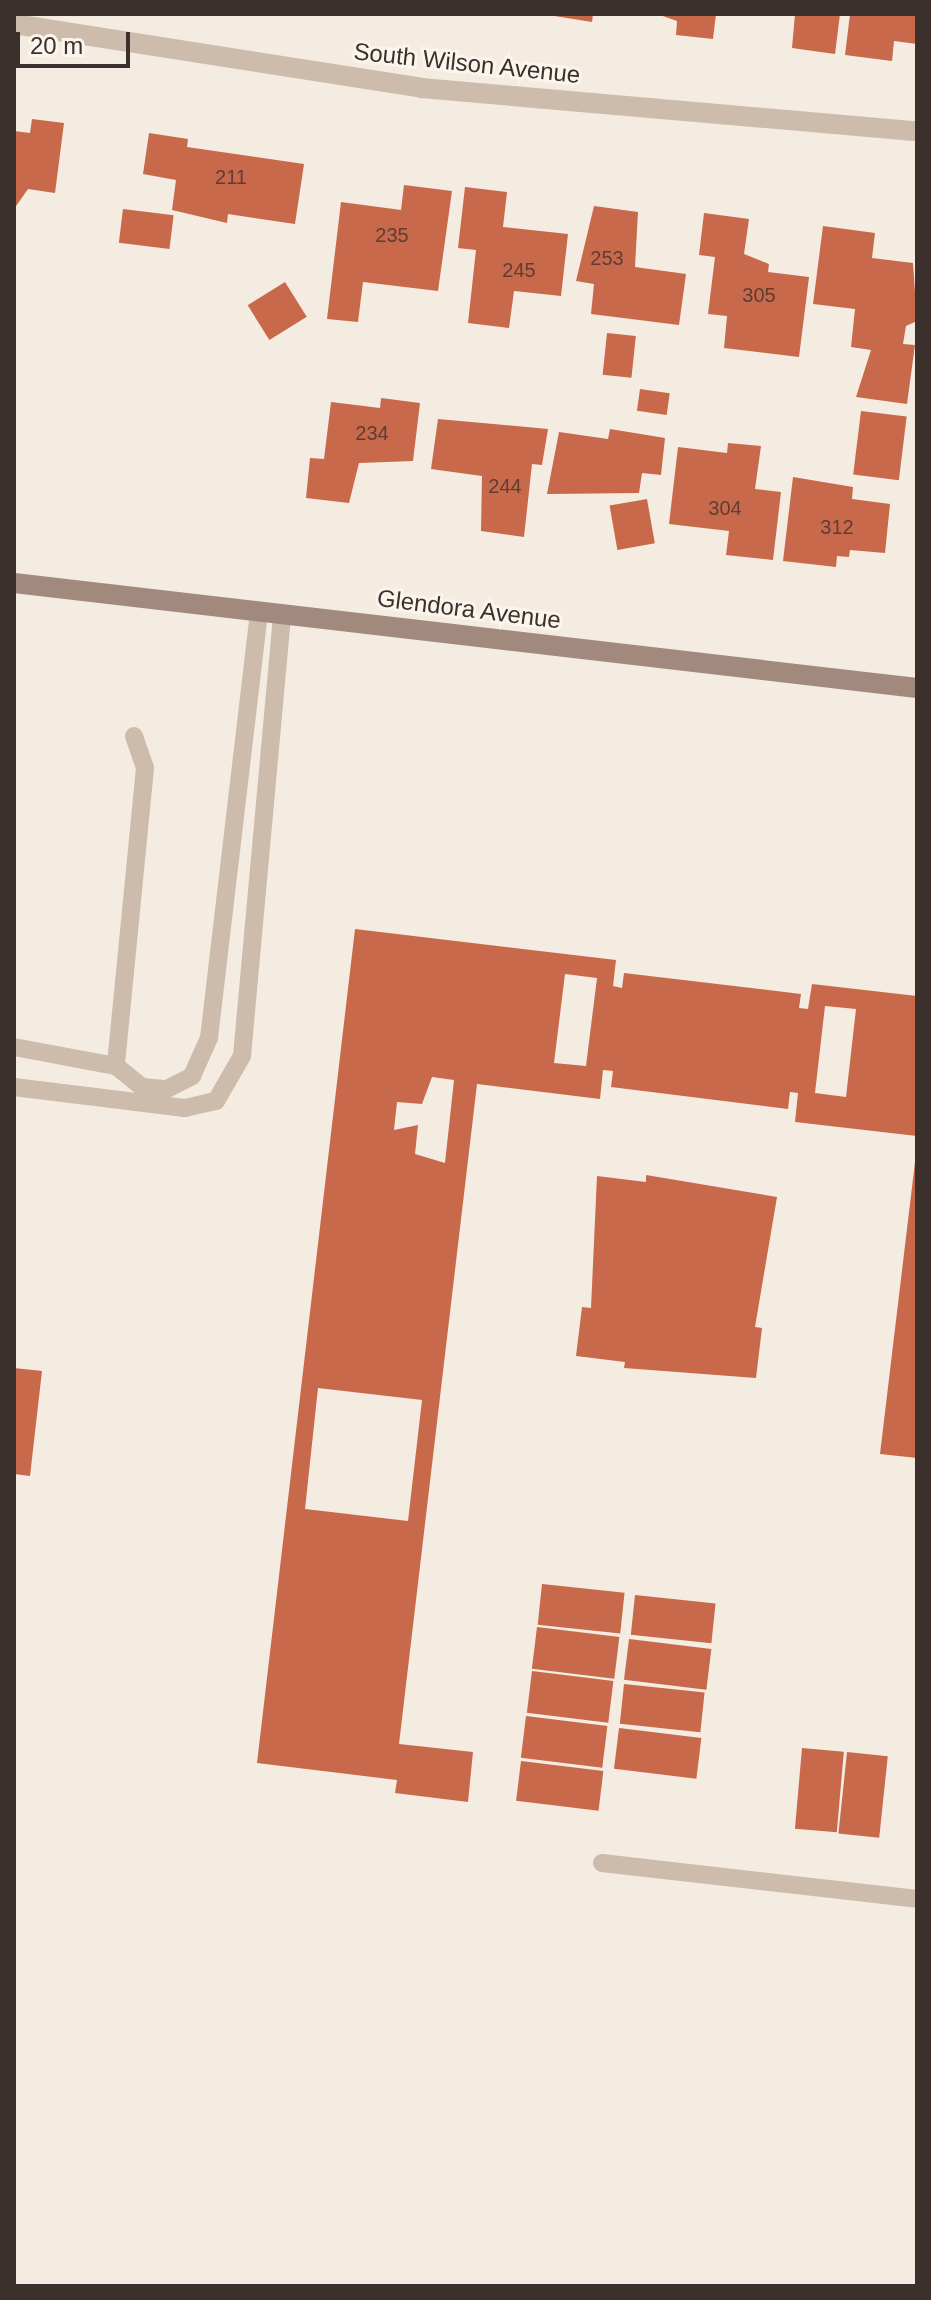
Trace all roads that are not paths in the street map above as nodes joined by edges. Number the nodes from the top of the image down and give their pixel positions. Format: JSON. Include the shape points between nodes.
{"nodes":[{"id":1,"x":14,"y":24,"type":"edge"},
{"id":2,"x":917,"y":131,"type":"edge"},
{"id":3,"x":14,"y":583,"type":"edge"},
{"id":4,"x":259,"y":611,"type":"junction"},
{"id":5,"x":282,"y":614,"type":"junction"},
{"id":6,"x":917,"y":688,"type":"edge"},
{"id":7,"x":134,"y":736,"type":"dead end"},
{"id":8,"x":14,"y":1047,"type":"edge"},
{"id":9,"x":116,"y":1066,"type":"junction"},
{"id":10,"x":14,"y":1087,"type":"edge"},
{"id":11,"x":602,"y":1863,"type":"dead end"},
{"id":12,"x":917,"y":1899,"type":"edge"}],
"edges":[{"from":1,"to":2,"type":"street","name":"South Wilson Avenue","via":[[421,88]]},
{"from":3,"to":4,"type":"street","name":"Glendora Avenue"},
{"from":4,"to":5,"type":"street","name":"Glendora Avenue"},
{"from":4,"to":9,"type":"lane","via":[[202,1062],[167,1089],[142,1087]]},
{"from":5,"to":6,"type":"street","name":"Glendora Avenue"},
{"from":5,"to":10,"type":"lane","via":[[242,1056],[216,1101],[185,1108]]},
{"from":7,"to":9,"type":"lane","via":[[145,768]]},
{"from":8,"to":9,"type":"lane"},
{"from":11,"to":12,"type":"lane"}]}
